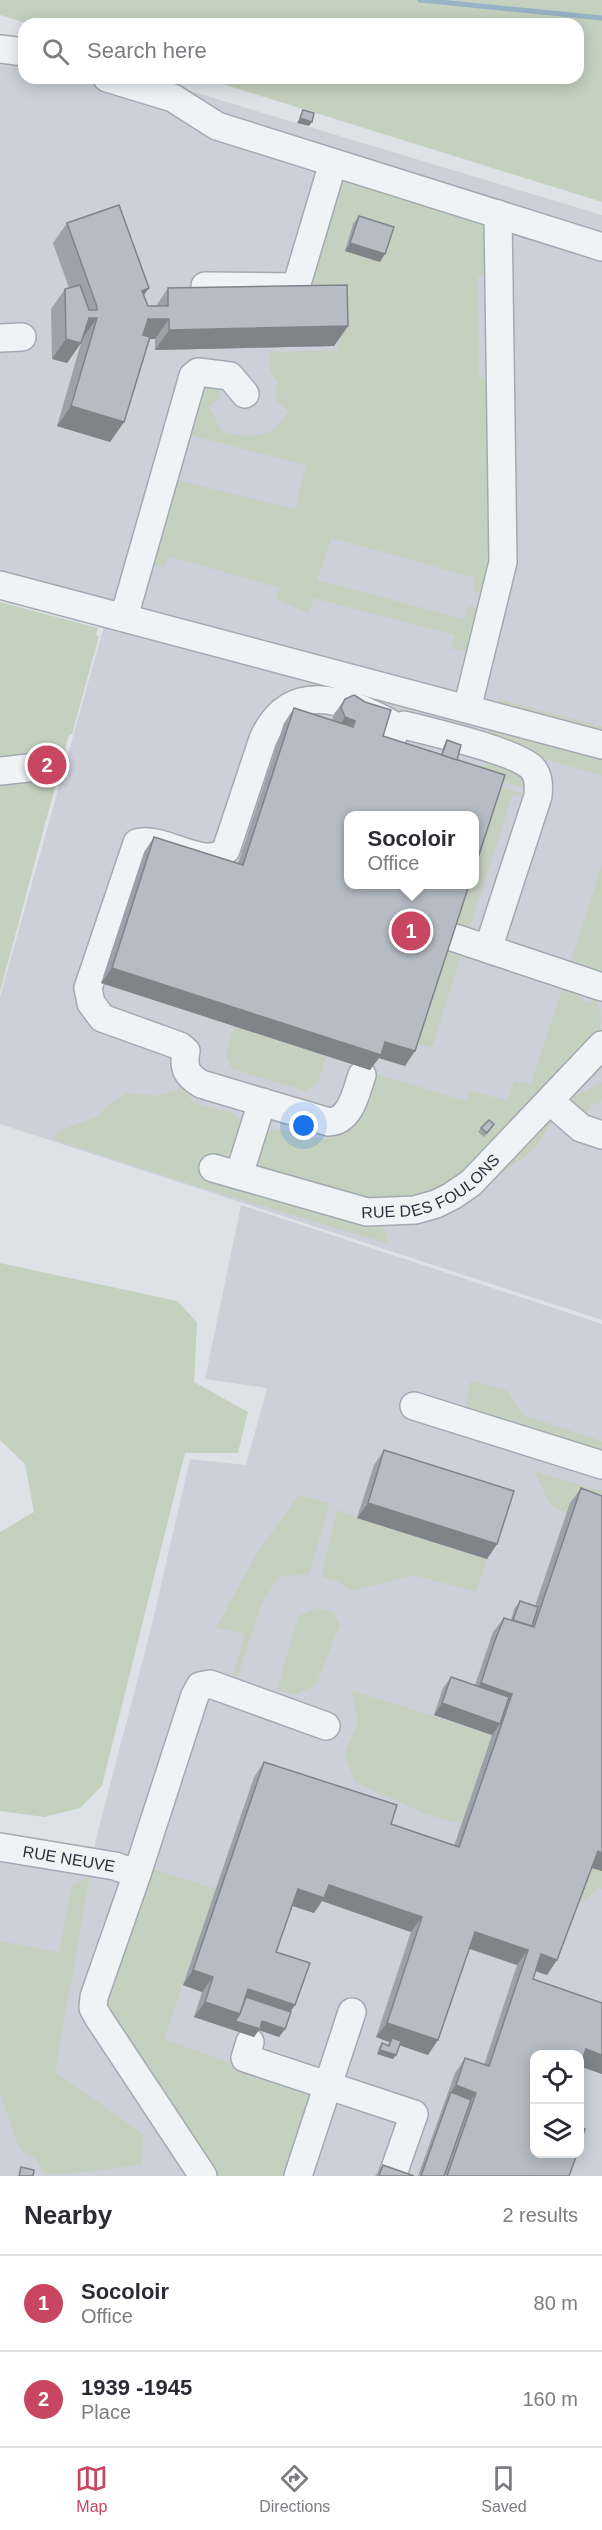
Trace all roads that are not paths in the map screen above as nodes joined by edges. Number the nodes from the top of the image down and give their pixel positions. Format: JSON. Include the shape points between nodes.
{"nodes":[{"id":1,"x":0,"y":49,"type":"edge"},
{"id":2,"x":18,"y":51,"type":"edge"},
{"id":3,"x":126,"y":84,"type":"edge"},
{"id":4,"x":333,"y":163,"type":"junction"},
{"id":5,"x":498,"y":214,"type":"junction"},
{"id":6,"x":602,"y":247,"type":"edge"},
{"id":7,"x":204,"y":286,"type":"edge"},
{"id":8,"x":245,"y":394,"type":"dead end"},
{"id":9,"x":0,"y":585,"type":"edge"},
{"id":10,"x":124,"y":617,"type":"junction"},
{"id":11,"x":466,"y":709,"type":"junction"},
{"id":12,"x":602,"y":746,"type":"edge"},
{"id":13,"x":37,"y":767,"type":"dead end"},
{"id":14,"x":0,"y":771,"type":"edge"},
{"id":15,"x":455,"y":938,"type":"edge"},
{"id":16,"x":488,"y":949,"type":"junction"},
{"id":17,"x":602,"y":987,"type":"edge"},
{"id":18,"x":602,"y":1045,"type":"edge"},
{"id":19,"x":362,"y":1075,"type":"dead end"},
{"id":20,"x":550,"y":1101,"type":"junction"},
{"id":21,"x":262,"y":1102,"type":"junction"},
{"id":22,"x":602,"y":1135,"type":"edge"},
{"id":23,"x":213,"y":1168,"type":"dead end"},
{"id":24,"x":239,"y":1175,"type":"junction"},
{"id":25,"x":414,"y":1406,"type":"dead end"},
{"id":26,"x":602,"y":1466,"type":"edge"},
{"id":27,"x":326,"y":1726,"type":"dead end"},
{"id":28,"x":0,"y":1847,"type":"edge"},
{"id":29,"x":137,"y":1874,"type":"junction"},
{"id":30,"x":352,"y":2012,"type":"dead end"},
{"id":31,"x":250,"y":2042,"type":"dead end"},
{"id":32,"x":328,"y":2086,"type":"junction"},
{"id":33,"x":393,"y":2174,"type":"edge"},
{"id":34,"x":203,"y":2176,"type":"edge"},
{"id":35,"x":298,"y":2176,"type":"edge"}],
"edges":[{"from":1,"to":2,"type":"street"},
{"from":3,"to":4,"type":"street","via":[[172,98],[217,126]]},
{"from":4,"to":5,"type":"street"},
{"from":4,"to":7,"type":"street","via":[[296,286]]},
{"from":5,"to":6,"type":"street"},
{"from":5,"to":11,"type":"street","via":[[503,562]]},
{"from":8,"to":10,"type":"street","via":[[230,376],[206,372],[193,376]]},
{"from":9,"to":10,"type":"street"},
{"from":10,"to":11,"type":"street"},
{"from":11,"to":12,"type":"street"},
{"from":13,"to":14,"type":"street"},
{"from":15,"to":16,"type":"street"},
{"from":16,"to":17,"type":"street"},
{"from":16,"to":21,"type":"street","via":[[537,796],[537,775],[531,767],[459,738],[404,725],[393,738],[387,720],[345,703],[315,699],[286,708],[268,727],[223,854],[195,855],[151,840],[137,843],[89,981],[91,1003],[108,1022],[180,1047],[186,1051],[186,1071],[201,1084]]},
{"from":18,"to":20,"type":"street","name":"RUE DES FOULONS"},
{"from":19,"to":21,"type":"street","via":[[348,1112],[335,1122]]},
{"from":20,"to":22,"type":"street","via":[[581,1128]]},
{"from":20,"to":24,"type":"street","name":"RUE DES FOULONS","via":[[471,1183],[452,1196],[415,1210],[367,1212]]},
{"from":21,"to":24,"type":"street"},
{"from":23,"to":24,"type":"street","name":"RUE DES FOULONS"},
{"from":25,"to":26,"type":"street"},
{"from":27,"to":29,"type":"street","via":[[210,1684],[200,1686]]},
{"from":28,"to":29,"type":"street","name":"RUE NEUVE","via":[[115,1866]]},
{"from":29,"to":34,"type":"street","via":[[93,2008]]},
{"from":30,"to":32,"type":"street"},
{"from":31,"to":32,"type":"street","via":[[245,2058]]},
{"from":32,"to":33,"type":"street","via":[[414,2114]]},
{"from":32,"to":35,"type":"street"}]}
